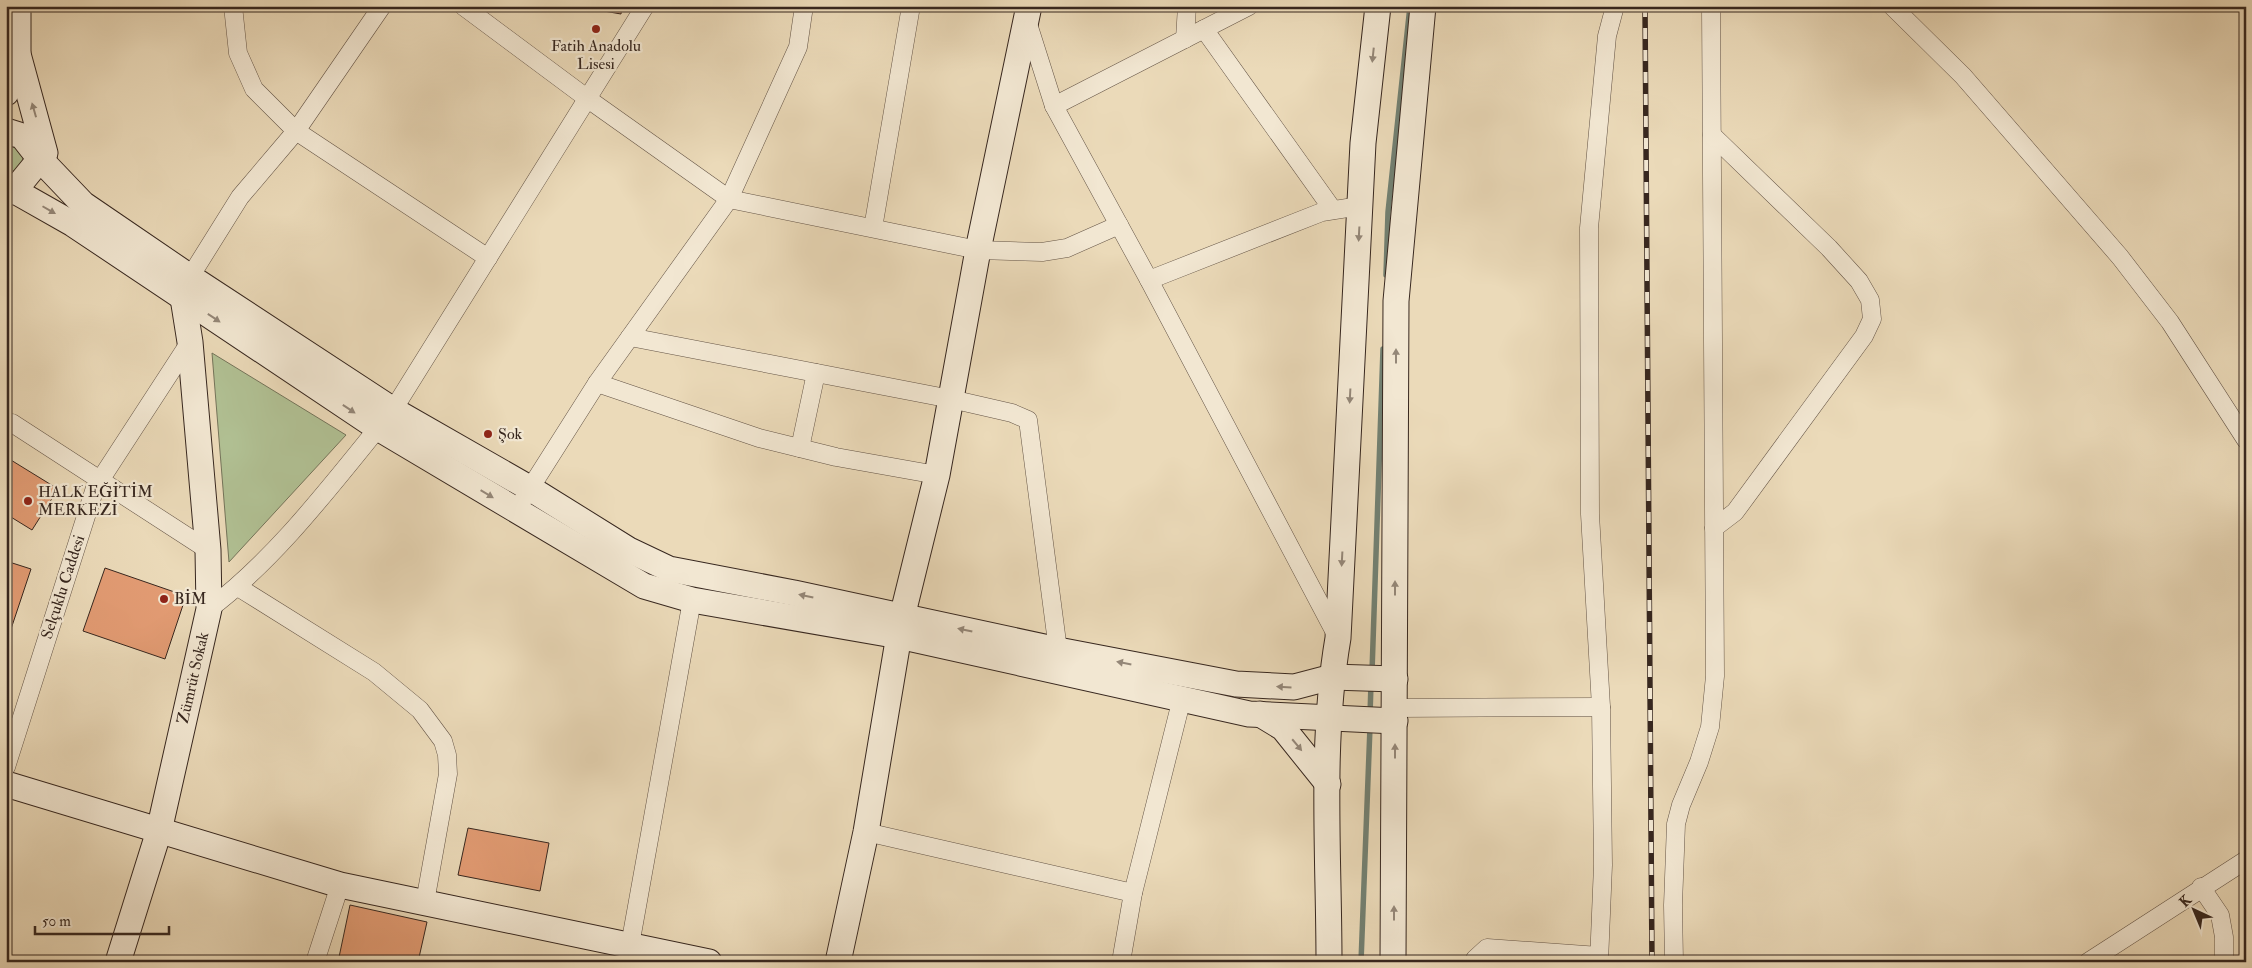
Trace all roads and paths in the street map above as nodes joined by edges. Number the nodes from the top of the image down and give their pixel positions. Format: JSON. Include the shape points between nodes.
{"nodes":[{"id":1,"x":18,"y":6,"type":"edge"},
{"id":2,"x":232,"y":6,"type":"edge"},
{"id":3,"x":382,"y":6,"type":"edge"},
{"id":4,"x":463,"y":6,"type":"edge"},
{"id":5,"x":645,"y":6,"type":"edge"},
{"id":6,"x":804,"y":6,"type":"edge"},
{"id":7,"x":911,"y":6,"type":"edge"},
{"id":8,"x":1187,"y":6,"type":"edge"},
{"id":9,"x":1249,"y":6,"type":"edge"},
{"id":10,"x":1378,"y":6,"type":"edge"},
{"id":11,"x":1423,"y":6,"type":"edge"},
{"id":12,"x":1615,"y":6,"type":"edge"},
{"id":13,"x":1711,"y":6,"type":"edge"},
{"id":14,"x":1892,"y":6,"type":"edge"},
{"id":15,"x":1028,"y":13,"type":"edge"},
{"id":16,"x":1204,"y":29,"type":"junction"},
{"id":17,"x":1186,"y":39,"type":"junction"},
{"id":18,"x":18,"y":54,"type":"junction"},
{"id":19,"x":6,"y":93,"type":"edge"},
{"id":20,"x":588,"y":99,"type":"junction"},
{"id":21,"x":1054,"y":106,"type":"junction"},
{"id":22,"x":6,"y":131,"type":"edge"},
{"id":23,"x":296,"y":131,"type":"junction"},
{"id":24,"x":1712,"y":135,"type":"junction"},
{"id":25,"x":40,"y":159,"type":"junction"},
{"id":26,"x":9,"y":190,"type":"edge"},
{"id":27,"x":729,"y":199,"type":"junction"},
{"id":28,"x":1360,"y":206,"type":"junction"},
{"id":29,"x":1333,"y":210,"type":"junction"},
{"id":30,"x":1118,"y":225,"type":"junction"},
{"id":31,"x":873,"y":228,"type":"junction"},
{"id":32,"x":978,"y":250,"type":"junction"},
{"id":33,"x":488,"y":258,"type":"junction"},
{"id":34,"x":1149,"y":280,"type":"junction"},
{"id":35,"x":187,"y":288,"type":"junction"},
{"id":36,"x":630,"y":336,"type":"junction"},
{"id":37,"x":190,"y":342,"type":"junction"},
{"id":38,"x":816,"y":372,"type":"junction"},
{"id":39,"x":597,"y":383,"type":"junction"},
{"id":40,"x":950,"y":399,"type":"junction"},
{"id":41,"x":385,"y":419,"type":"junction"},
{"id":42,"x":6,"y":422,"type":"edge"},
{"id":43,"x":2246,"y":440,"type":"edge"},
{"id":44,"x":800,"y":448,"type":"junction"},
{"id":45,"x":937,"y":475,"type":"junction"},
{"id":46,"x":100,"y":480,"type":"junction"},
{"id":47,"x":531,"y":489,"type":"junction"},
{"id":48,"x":514,"y":510,"type":"junction"},
{"id":49,"x":1714,"y":528,"type":"junction"},
{"id":50,"x":208,"y":550,"type":"junction"},
{"id":51,"x":238,"y":587,"type":"junction"},
{"id":52,"x":692,"y":600,"type":"junction"},
{"id":53,"x":209,"y":609,"type":"junction"},
{"id":54,"x":901,"y":627,"type":"junction"},
{"id":55,"x":1338,"y":638,"type":"junction"},
{"id":56,"x":1058,"y":650,"type":"junction"},
{"id":57,"x":1339,"y":678,"type":"junction"},
{"id":58,"x":1388,"y":679,"type":"junction"},
{"id":59,"x":1182,"y":698,"type":"junction"},
{"id":60,"x":1601,"y":707,"type":"junction"},
{"id":61,"x":1260,"y":714,"type":"junction"},
{"id":62,"x":1390,"y":716,"type":"junction"},
{"id":63,"x":1336,"y":719,"type":"junction"},
{"id":64,"x":6,"y":767,"type":"edge"},
{"id":65,"x":6,"y":784,"type":"edge"},
{"id":66,"x":1328,"y":784,"type":"junction"},
{"id":67,"x":159,"y":831,"type":"junction"},
{"id":68,"x":866,"y":832,"type":"junction"},
{"id":69,"x":2246,"y":860,"type":"edge"},
{"id":70,"x":340,"y":885,"type":"junction"},
{"id":71,"x":2201,"y":888,"type":"junction"},
{"id":72,"x":1132,"y":893,"type":"junction"},
{"id":73,"x":425,"y":902,"type":"junction"},
{"id":74,"x":629,"y":953,"type":"edge"},
{"id":75,"x":1599,"y":959,"type":"edge"},
{"id":76,"x":118,"y":962,"type":"edge"},
{"id":77,"x":315,"y":962,"type":"edge"},
{"id":78,"x":709,"y":962,"type":"edge"},
{"id":79,"x":838,"y":962,"type":"edge"},
{"id":80,"x":1121,"y":962,"type":"edge"},
{"id":81,"x":1329,"y":962,"type":"edge"},
{"id":82,"x":1393,"y":962,"type":"edge"},
{"id":83,"x":1475,"y":962,"type":"edge"},
{"id":84,"x":1674,"y":962,"type":"edge"},
{"id":85,"x":2088,"y":962,"type":"edge"},
{"id":86,"x":2224,"y":962,"type":"edge"}],
"edges":[{"from":1,"to":18,"type":"street"},
{"from":2,"to":23,"type":"street","via":[[238,53],[254,89]]},
{"from":3,"to":23,"type":"street"},
{"from":4,"to":20,"type":"street"},
{"from":5,"to":20,"type":"street"},
{"from":6,"to":27,"type":"street","via":[[798,47]]},
{"from":7,"to":31,"type":"street"},
{"from":8,"to":17,"type":"street"},
{"from":9,"to":16,"type":"street"},
{"from":10,"to":28,"type":"street","one_way":true,"via":[[1363,143]]},
{"from":58,"to":11,"type":"street","one_way":true,"via":[[1396,301]]},
{"from":12,"to":60,"type":"street","via":[[1607,36],[1589,228],[1590,514]]},
{"from":13,"to":24,"type":"street"},
{"from":14,"to":43,"type":"street","via":[[1964,76],[2120,257],[2170,322]]},
{"from":15,"to":21,"type":"street"},
{"from":15,"to":32,"type":"street"},
{"from":16,"to":17,"type":"street"},
{"from":16,"to":29,"type":"street"},
{"from":17,"to":21,"type":"street"},
{"from":18,"to":19,"type":"street"},
{"from":25,"to":18,"type":"street","one_way":true,"via":[[45,152]]},
{"from":20,"to":27,"type":"street"},
{"from":20,"to":33,"type":"street"},
{"from":21,"to":30,"type":"street"},
{"from":22,"to":25,"type":"street","via":[[22,136]]},
{"from":23,"to":33,"type":"street"},
{"from":23,"to":35,"type":"street","via":[[240,197]]},
{"from":24,"to":49,"type":"street"},
{"from":24,"to":49,"type":"street","via":[[1860,282],[1870,300],[1872,319],[1864,336],[1735,512]]},
{"from":25,"to":26,"type":"street"},
{"from":25,"to":35,"type":"street","via":[[83,204]]},
{"from":26,"to":35,"type":"street","one_way":true},
{"from":27,"to":31,"type":"street"},
{"from":27,"to":36,"type":"street"},
{"from":28,"to":29,"type":"street"},
{"from":28,"to":55,"type":"street","one_way":true},
{"from":29,"to":34,"type":"street"},
{"from":30,"to":32,"type":"street","via":[[1067,248],[1042,252]]},
{"from":30,"to":34,"type":"street"},
{"from":31,"to":32,"type":"street"},
{"from":32,"to":40,"type":"street"},
{"from":33,"to":41,"type":"street"},
{"from":34,"to":55,"type":"street"},
{"from":35,"to":37,"type":"street","name":"Zümrüt Sokak"},
{"from":35,"to":41,"type":"street"},
{"from":36,"to":38,"type":"street"},
{"from":36,"to":39,"type":"street"},
{"from":37,"to":46,"type":"street","name":"Selçuklu Caddesi"},
{"from":37,"to":50,"type":"street","name":"Zümrüt Sokak"},
{"from":38,"to":40,"type":"street"},
{"from":38,"to":44,"type":"street"},
{"from":39,"to":44,"type":"street","via":[[759,438]]},
{"from":39,"to":47,"type":"street"},
{"from":40,"to":45,"type":"street"},
{"from":40,"to":56,"type":"street","via":[[1012,413],[1028,420]]},
{"from":41,"to":47,"type":"street"},
{"from":41,"to":48,"type":"street","one_way":true},
{"from":41,"to":51,"type":"street","via":[[321,499]]},
{"from":42,"to":46,"type":"street","via":[[12,422]]},
{"from":44,"to":45,"type":"street"},
{"from":45,"to":54,"type":"street"},
{"from":46,"to":50,"type":"street"},
{"from":46,"to":64,"type":"street","name":"Selçuklu Caddesi"},
{"from":47,"to":48,"type":"street"},
{"from":54,"to":47,"type":"street","one_way":true,"via":[[669,569],[629,550]]},
{"from":48,"to":52,"type":"street","via":[[644,586]]},
{"from":49,"to":84,"type":"street","via":[[1715,676],[1710,727],[1676,824]]},
{"from":50,"to":53,"type":"street","name":"Zümrüt Sokak"},
{"from":51,"to":53,"type":"street"},
{"from":51,"to":73,"type":"street","via":[[374,672],[420,710],[443,741],[448,774]]},
{"from":52,"to":54,"type":"street"},
{"from":52,"to":74,"type":"street"},
{"from":53,"to":67,"type":"street","name":"Zümrüt Sokak"},
{"from":56,"to":54,"type":"street","one_way":true},
{"from":54,"to":59,"type":"street"},
{"from":54,"to":68,"type":"street"},
{"from":55,"to":57,"type":"street"},
{"from":57,"to":56,"type":"street","one_way":true,"via":[[1294,687],[1236,684]]},
{"from":57,"to":58,"type":"street"},
{"from":57,"to":63,"type":"street"},
{"from":58,"to":62,"type":"street"},
{"from":59,"to":61,"type":"street"},
{"from":59,"to":72,"type":"street"},
{"from":60,"to":62,"type":"street"},
{"from":60,"to":75,"type":"street","via":[[1603,865]]},
{"from":61,"to":63,"type":"street"},
{"from":61,"to":66,"type":"street","one_way":true,"via":[[1283,728]]},
{"from":62,"to":63,"type":"street"},
{"from":82,"to":62,"type":"street","one_way":true},
{"from":63,"to":66,"type":"street"},
{"from":65,"to":67,"type":"street"},
{"from":66,"to":81,"type":"street"},
{"from":67,"to":70,"type":"street"},
{"from":67,"to":76,"type":"street","name":"Zümrüt Sokak"},
{"from":68,"to":72,"type":"street"},
{"from":68,"to":79,"type":"street"},
{"from":69,"to":71,"type":"street"},
{"from":70,"to":73,"type":"street"},
{"from":70,"to":77,"type":"street"},
{"from":71,"to":85,"type":"street"},
{"from":71,"to":86,"type":"street","via":[[2220,915]]},
{"from":72,"to":80,"type":"street"},
{"from":73,"to":74,"type":"street"},
{"from":74,"to":78,"type":"street"},
{"from":75,"to":83,"type":"street","via":[[1487,948]]}]}
